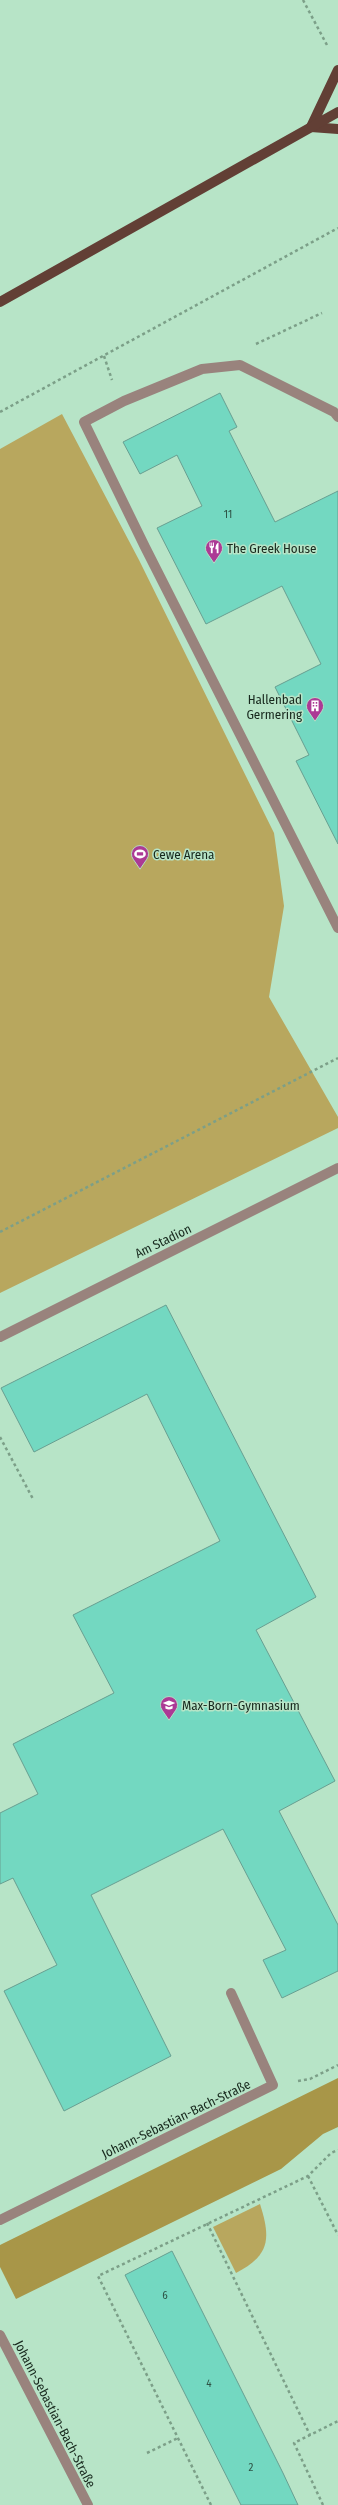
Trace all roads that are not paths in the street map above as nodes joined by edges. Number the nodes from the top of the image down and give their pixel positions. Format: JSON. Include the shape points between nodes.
{"nodes":[{"id":1,"x":338,"y":70,"type":"edge"},
{"id":2,"x":338,"y":112,"type":"edge"},
{"id":3,"x":311,"y":127,"type":"junction"},
{"id":4,"x":338,"y":129,"type":"edge"},
{"id":5,"x":0,"y":302,"type":"edge"},
{"id":6,"x":338,"y":417,"type":"edge"},
{"id":7,"x":338,"y":928,"type":"edge"},
{"id":8,"x":338,"y":1168,"type":"edge"},
{"id":9,"x":0,"y":1337,"type":"edge"},
{"id":10,"x":231,"y":1993,"type":"dead end"},
{"id":11,"x":0,"y":2220,"type":"edge"},
{"id":12,"x":0,"y":2335,"type":"edge"},
{"id":13,"x":88,"y":2505,"type":"edge"}],
"edges":[{"from":1,"to":3,"type":"main road"},
{"from":2,"to":3,"type":"main road"},
{"from":3,"to":4,"type":"main road"},
{"from":3,"to":5,"type":"main road"},
{"from":6,"to":7,"type":"street","via":[[334,412],[240,365],[202,368],[124,401],[84,422]]},
{"from":8,"to":9,"type":"street","name":"Am Stadion"},
{"from":10,"to":11,"type":"street","name":"Johann-Sebastian-Bach-Straße","via":[[273,2085]]},
{"from":12,"to":13,"type":"street","name":"Johann-Sebastian-Bach-Straße"}]}
